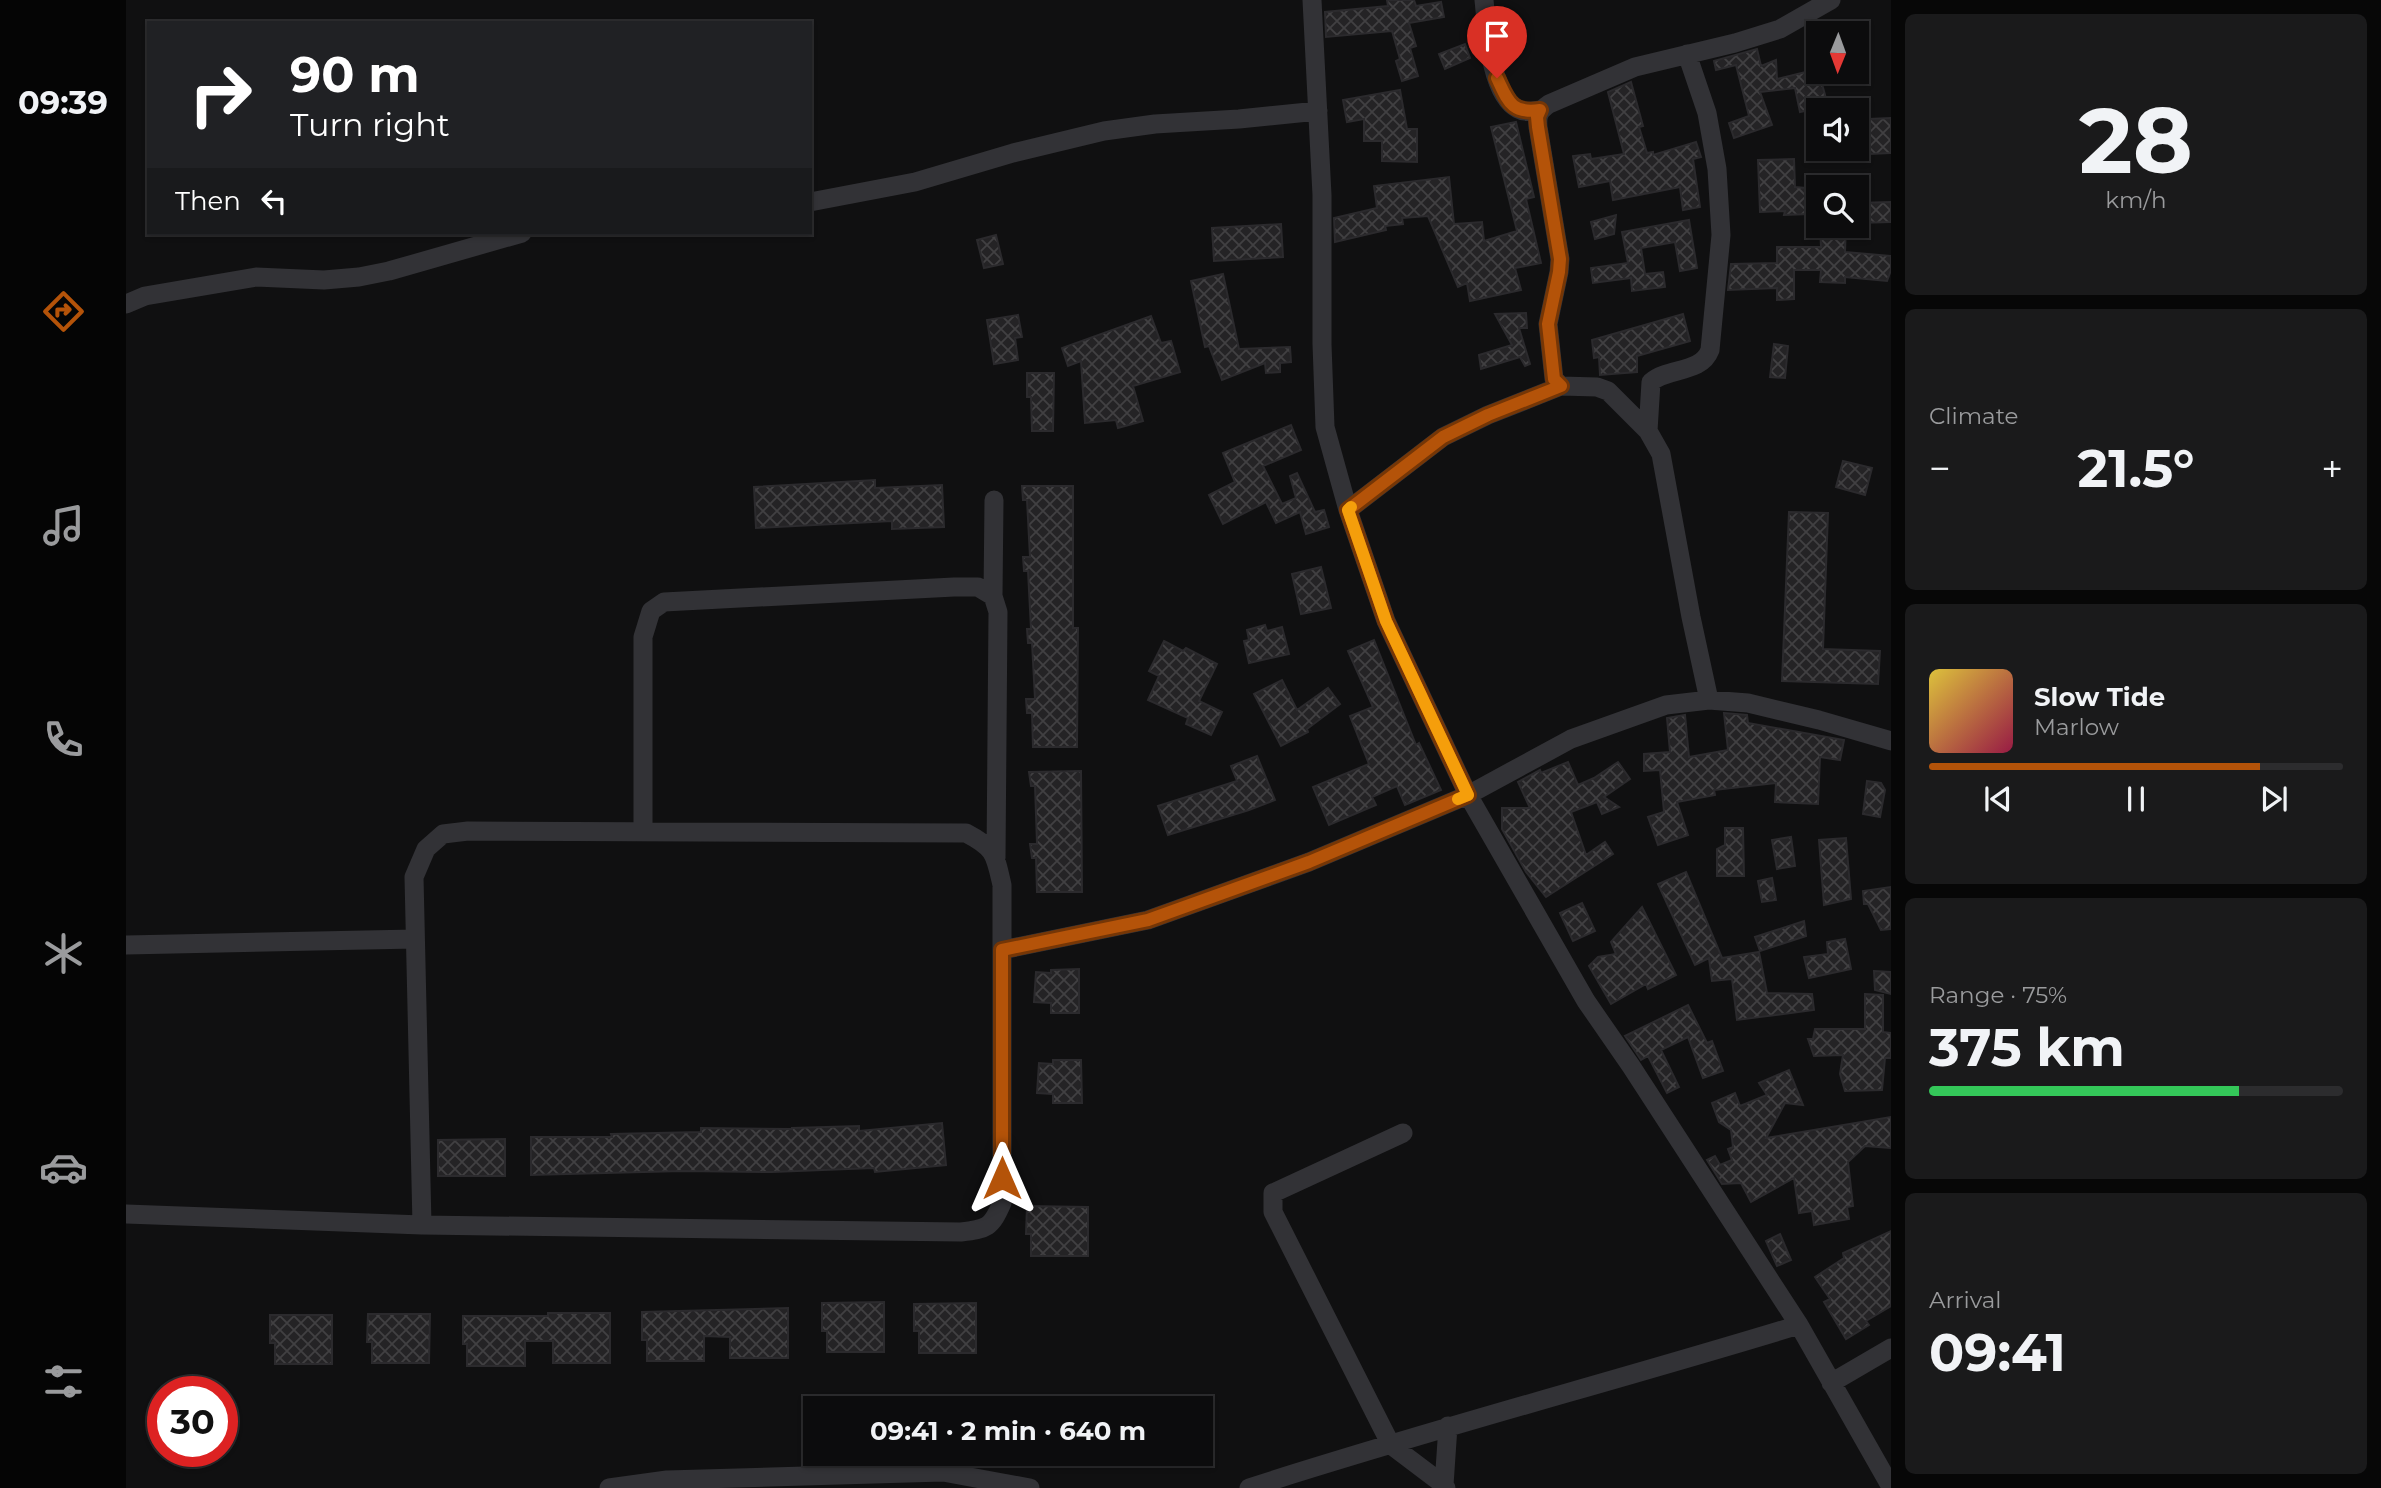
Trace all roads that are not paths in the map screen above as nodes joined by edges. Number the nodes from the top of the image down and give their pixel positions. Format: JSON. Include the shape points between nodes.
{"nodes":[{"id":1,"x":1312,"y":0,"type":"edge"},
{"id":2,"x":1484,"y":0,"type":"edge"},
{"id":3,"x":1830,"y":0,"type":"edge"},
{"id":4,"x":1687,"y":54,"type":"junction"},
{"id":5,"x":1540,"y":110,"type":"junction"},
{"id":6,"x":1318,"y":111,"type":"junction"},
{"id":7,"x":812,"y":202,"type":"edge"},
{"id":8,"x":515,"y":235,"type":"edge"},
{"id":9,"x":126,"y":304,"type":"edge"},
{"id":10,"x":1561,"y":386,"type":"junction"},
{"id":11,"x":1648,"y":431,"type":"junction"},
{"id":12,"x":994,"y":500,"type":"dead end"},
{"id":13,"x":1348,"y":510,"type":"junction"},
{"id":14,"x":993,"y":596,"type":"junction"},
{"id":15,"x":1709,"y":700,"type":"junction"},
{"id":16,"x":1891,"y":741,"type":"edge"},
{"id":17,"x":1468,"y":795,"type":"junction"},
{"id":18,"x":643,"y":832,"type":"junction"},
{"id":19,"x":996,"y":858,"type":"junction"},
{"id":20,"x":415,"y":939,"type":"junction"},
{"id":21,"x":126,"y":946,"type":"edge"},
{"id":22,"x":1002,"y":950,"type":"junction"},
{"id":23,"x":1403,"y":1133,"type":"dead end"},
{"id":24,"x":126,"y":1214,"type":"edge"},
{"id":25,"x":422,"y":1226,"type":"junction"},
{"id":26,"x":1799,"y":1325,"type":"junction"},
{"id":27,"x":1891,"y":1348,"type":"edge"},
{"id":28,"x":1831,"y":1383,"type":"junction"},
{"id":29,"x":1448,"y":1426,"type":"junction"},
{"id":30,"x":1391,"y":1445,"type":"junction"},
{"id":31,"x":1445,"y":1486,"type":"edge"},
{"id":32,"x":1891,"y":1487,"type":"edge"},
{"id":33,"x":609,"y":1488,"type":"edge"},
{"id":34,"x":1030,"y":1488,"type":"edge"},
{"id":35,"x":1249,"y":1488,"type":"edge"}],
"edges":[{"from":1,"to":6,"type":"street"},
{"from":2,"to":5,"type":"street","via":[[1490,53],[1509,102],[1523,111]]},
{"from":3,"to":4,"type":"street","via":[[1780,29]]},
{"from":4,"to":5,"type":"street","via":[[1635,66]]},
{"from":4,"to":11,"type":"street","via":[[1707,113],[1717,169],[1721,235],[1710,350],[1694,366],[1651,382]]},
{"from":5,"to":10,"type":"street","via":[[1538,127],[1560,259],[1548,344],[1554,379]]},
{"from":6,"to":7,"type":"street","via":[[1104,131],[915,181]]},
{"from":6,"to":13,"type":"street","via":[[1325,426]]},
{"from":8,"to":9,"type":"street","via":[[359,277],[256,277],[145,296]]},
{"from":10,"to":11,"type":"street","via":[[1608,391]]},
{"from":10,"to":13,"type":"street","via":[[1443,437]]},
{"from":11,"to":15,"type":"street","via":[[1666,472]]},
{"from":12,"to":14,"type":"street"},
{"from":13,"to":17,"type":"street","via":[[1386,621]]},
{"from":14,"to":18,"type":"street","via":[[978,587],[954,587],[664,602],[651,611],[643,636]]},
{"from":14,"to":19,"type":"street","via":[[998,612]]},
{"from":15,"to":16,"type":"street","via":[[1748,703]]},
{"from":15,"to":17,"type":"street","via":[[1666,705],[1571,739]]},
{"from":17,"to":22,"type":"street","via":[[1309,862],[1148,920]]},
{"from":17,"to":26,"type":"street","via":[[1586,1001]]},
{"from":18,"to":19,"type":"street","via":[[966,833],[986,844]]},
{"from":18,"to":20,"type":"street","via":[[443,834],[426,849],[414,877]]},
{"from":19,"to":22,"type":"street","via":[[1002,885]]},
{"from":20,"to":21,"type":"street"},
{"from":20,"to":25,"type":"street"},
{"from":22,"to":25,"type":"street","via":[[1002,1203],[995,1220],[984,1230]]},
{"from":23,"to":30,"type":"street","via":[[1273,1193],[1273,1212]]},
{"from":24,"to":25,"type":"street"},
{"from":26,"to":28,"type":"street"},
{"from":26,"to":29,"type":"street"},
{"from":27,"to":28,"type":"street"},
{"from":28,"to":32,"type":"street"},
{"from":29,"to":30,"type":"street"},
{"from":29,"to":31,"type":"street"},
{"from":30,"to":31,"type":"street"},
{"from":30,"to":35,"type":"street"},
{"from":33,"to":34,"type":"street","via":[[667,1480],[943,1472]]}]}
